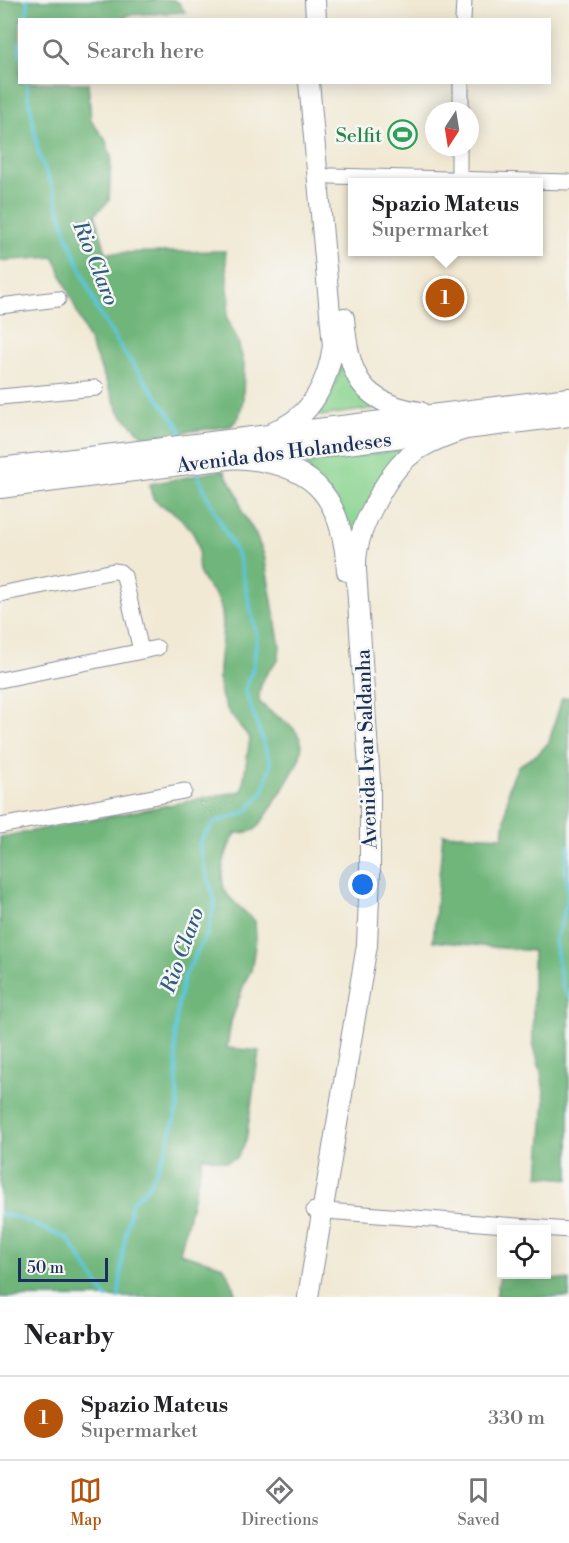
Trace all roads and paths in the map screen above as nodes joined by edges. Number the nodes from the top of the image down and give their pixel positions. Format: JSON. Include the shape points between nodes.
{"nodes":[{"id":1,"x":302,"y":0,"type":"edge"},
{"id":2,"x":315,"y":0,"type":"edge"},
{"id":3,"x":464,"y":0,"type":"edge"},
{"id":4,"x":304,"y":18,"type":"edge"},
{"id":5,"x":316,"y":18,"type":"edge"},
{"id":6,"x":463,"y":18,"type":"edge"},
{"id":7,"x":309,"y":84,"type":"edge"},
{"id":8,"x":322,"y":84,"type":"edge"},
{"id":9,"x":461,"y":84,"type":"edge"},
{"id":10,"x":460,"y":102,"type":"edge"},
{"id":11,"x":459,"y":156,"type":"edge"},
{"id":12,"x":331,"y":176,"type":"junction"},
{"id":13,"x":395,"y":178,"type":"edge"},
{"id":14,"x":459,"y":178,"type":"edge"},
{"id":15,"x":543,"y":182,"type":"edge"},
{"id":16,"x":569,"y":182,"type":"edge"},
{"id":17,"x":58,"y":300,"type":"dead end"},
{"id":18,"x":0,"y":306,"type":"edge"},
{"id":19,"x":96,"y":388,"type":"dead end"},
{"id":20,"x":0,"y":397,"type":"edge"},
{"id":21,"x":569,"y":398,"type":"edge"},
{"id":22,"x":445,"y":414,"type":"junction"},
{"id":23,"x":569,"y":416,"type":"edge"},
{"id":24,"x":466,"y":429,"type":"junction"},
{"id":25,"x":214,"y":442,"type":"junction"},
{"id":26,"x":230,"y":458,"type":"junction"},
{"id":27,"x":0,"y":468,"type":"edge"},
{"id":28,"x":0,"y":488,"type":"edge"},
{"id":29,"x":0,"y":594,"type":"edge"},
{"id":30,"x":157,"y":648,"type":"dead end"},
{"id":31,"x":141,"y":651,"type":"junction"},
{"id":32,"x":0,"y":680,"type":"edge"},
{"id":33,"x":184,"y":791,"type":"dead end"},
{"id":34,"x":0,"y":826,"type":"edge"},
{"id":35,"x":318,"y":1211,"type":"junction"},
{"id":36,"x":569,"y":1230,"type":"edge"},
{"id":37,"x":299,"y":1297,"type":"edge"},
{"id":38,"x":308,"y":1297,"type":"edge"}],
"edges":[{"from":1,"to":4,"type":"main road"},
{"from":2,"to":5,"type":"main road"},
{"from":3,"to":6,"type":"street"},
{"from":7,"to":25,"type":"main road","via":[[333,338],[330,362],[316,398],[297,419],[273,431]]},
{"from":8,"to":12,"type":"main road"},
{"from":9,"to":10,"type":"street"},
{"from":11,"to":14,"type":"street"},
{"from":12,"to":13,"type":"street"},
{"from":12,"to":22,"type":"main road","via":[[347,351],[354,372],[368,391],[385,402]]},
{"from":15,"to":16,"type":"street"},
{"from":17,"to":18,"type":"street"},
{"from":19,"to":20,"type":"street"},
{"from":21,"to":22,"type":"main road","name":"Avenida dos Holandeses"},
{"from":22,"to":25,"type":"main road","name":"Avenida dos Holandeses"},
{"from":23,"to":24,"type":"main road","name":"Avenida dos Holandeses"},
{"from":24,"to":26,"type":"main road","name":"Avenida dos Holandeses"},
{"from":24,"to":35,"type":"main road","name":"Avenida Ivar Saldanha","via":[[424,445],[393,471],[366,521],[357,552],[370,783],[367,945]]},
{"from":25,"to":27,"type":"main road","name":"Avenida dos Holandeses"},
{"from":26,"to":28,"type":"main road","name":"Avenida dos Holandeses"},
{"from":26,"to":35,"type":"main road","name":"Avenida Ivar Saldanha","via":[[275,464],[308,478],[330,502],[345,549],[361,782],[362,873],[359,944]]},
{"from":29,"to":31,"type":"street","via":[[120,572]]},
{"from":30,"to":31,"type":"street"},
{"from":31,"to":32,"type":"street"},
{"from":33,"to":34,"type":"street"},
{"from":35,"to":36,"type":"street"},
{"from":35,"to":37,"type":"main road","name":"Avenida Ivar Saldanha"},
{"from":35,"to":38,"type":"main road","name":"Avenida Ivar Saldanha"}]}
